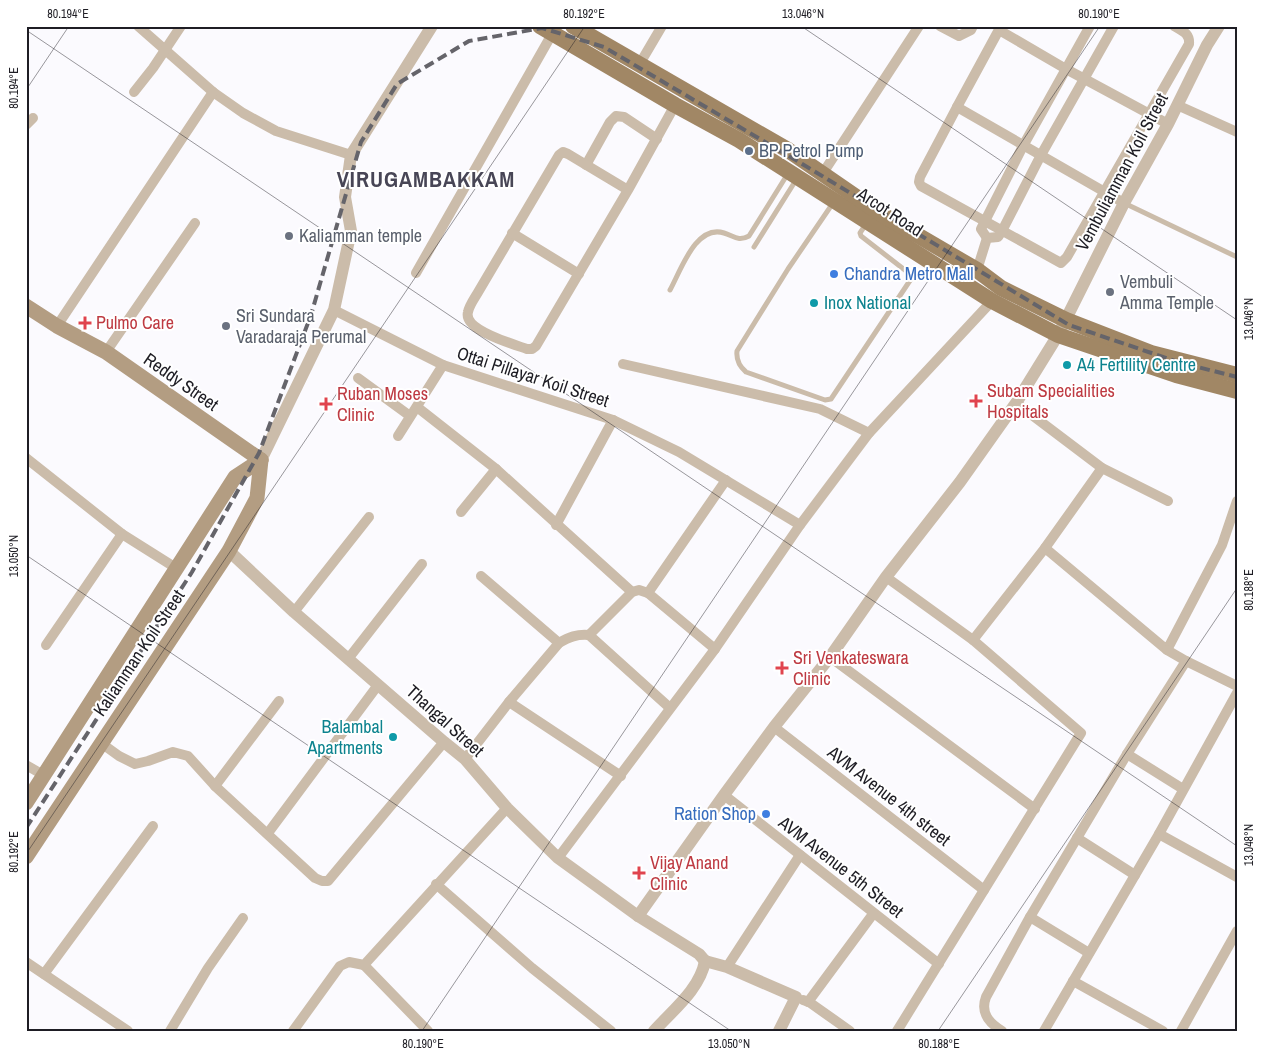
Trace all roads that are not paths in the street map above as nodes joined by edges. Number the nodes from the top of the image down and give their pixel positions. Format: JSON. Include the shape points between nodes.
{"nodes":[{"id":1,"x":138,"y":26,"type":"edge"},
{"id":2,"x":181,"y":26,"type":"edge"},
{"id":3,"x":432,"y":26,"type":"edge"},
{"id":4,"x":574,"y":26,"type":"edge"},
{"id":5,"x":662,"y":26,"type":"edge"},
{"id":6,"x":919,"y":26,"type":"edge"},
{"id":7,"x":940,"y":26,"type":"edge"},
{"id":8,"x":973,"y":26,"type":"edge"},
{"id":9,"x":1090,"y":26,"type":"edge"},
{"id":10,"x":1114,"y":26,"type":"edge"},
{"id":11,"x":1174,"y":26,"type":"edge"},
{"id":12,"x":1219,"y":26,"type":"edge"},
{"id":13,"x":1000,"y":28,"type":"edge"},
{"id":14,"x":546,"y":30,"type":"edge"},
{"id":15,"x":166,"y":49,"type":"junction"},
{"id":16,"x":639,"y":65,"type":"junction"},
{"id":17,"x":1066,"y":68,"type":"junction"},
{"id":18,"x":1085,"y":79,"type":"junction"},
{"id":19,"x":134,"y":92,"type":"dead end"},
{"id":20,"x":214,"y":92,"type":"junction"},
{"id":21,"x":675,"y":105,"type":"junction"},
{"id":22,"x":1177,"y":105,"type":"junction"},
{"id":23,"x":957,"y":107,"type":"junction"},
{"id":24,"x":1149,"y":113,"type":"junction"},
{"id":25,"x":1168,"y":124,"type":"junction"},
{"id":26,"x":1237,"y":132,"type":"edge"},
{"id":27,"x":657,"y":139,"type":"junction"},
{"id":28,"x":1023,"y":146,"type":"junction"},
{"id":29,"x":351,"y":155,"type":"junction"},
{"id":30,"x":1042,"y":156,"type":"junction"},
{"id":31,"x":586,"y":164,"type":"junction"},
{"id":32,"x":823,"y":173,"type":"junction"},
{"id":33,"x":793,"y":175,"type":"junction"},
{"id":34,"x":628,"y":190,"type":"junction"},
{"id":35,"x":1103,"y":191,"type":"junction"},
{"id":36,"x":839,"y":194,"type":"junction"},
{"id":37,"x":1124,"y":203,"type":"junction"},
{"id":38,"x":985,"y":221,"type":"junction"},
{"id":39,"x":868,"y":222,"type":"junction"},
{"id":40,"x":195,"y":223,"type":"dead end"},
{"id":41,"x":1002,"y":231,"type":"junction"},
{"id":42,"x":512,"y":233,"type":"junction"},
{"id":43,"x":987,"y":238,"type":"junction"},
{"id":44,"x":754,"y":247,"type":"dead end"},
{"id":45,"x":1237,"y":257,"type":"edge"},
{"id":46,"x":977,"y":270,"type":"junction"},
{"id":47,"x":416,"y":273,"type":"dead end"},
{"id":48,"x":579,"y":274,"type":"junction"},
{"id":49,"x":670,"y":290,"type":"dead end"},
{"id":50,"x":992,"y":301,"type":"junction"},
{"id":51,"x":26,"y":306,"type":"edge"},
{"id":52,"x":334,"y":310,"type":"junction"},
{"id":53,"x":1066,"y":320,"type":"junction"},
{"id":54,"x":57,"y":326,"type":"junction"},
{"id":55,"x":1058,"y":335,"type":"junction"},
{"id":56,"x":106,"y":352,"type":"junction"},
{"id":57,"x":623,"y":364,"type":"dead end"},
{"id":58,"x":443,"y":365,"type":"junction"},
{"id":59,"x":358,"y":378,"type":"dead end"},
{"id":60,"x":1236,"y":378,"type":"edge"},
{"id":61,"x":1016,"y":403,"type":"junction"},
{"id":62,"x":418,"y":407,"type":"junction"},
{"id":63,"x":410,"y":416,"type":"junction"},
{"id":64,"x":613,"y":420,"type":"junction"},
{"id":65,"x":869,"y":434,"type":"junction"},
{"id":66,"x":398,"y":436,"type":"dead end"},
{"id":67,"x":26,"y":458,"type":"edge"},
{"id":68,"x":262,"y":460,"type":"junction"},
{"id":69,"x":1102,"y":468,"type":"junction"},
{"id":70,"x":496,"y":470,"type":"junction"},
{"id":71,"x":726,"y":480,"type":"junction"},
{"id":72,"x":1168,"y":501,"type":"dead end"},
{"id":73,"x":1237,"y":501,"type":"edge"},
{"id":74,"x":461,"y":512,"type":"dead end"},
{"id":75,"x":369,"y":516,"type":"dead end"},
{"id":76,"x":556,"y":524,"type":"junction"},
{"id":77,"x":800,"y":525,"type":"junction"},
{"id":78,"x":122,"y":534,"type":"junction"},
{"id":79,"x":1045,"y":548,"type":"junction"},
{"id":80,"x":229,"y":551,"type":"junction"},
{"id":81,"x":422,"y":564,"type":"dead end"},
{"id":82,"x":176,"y":568,"type":"junction"},
{"id":83,"x":481,"y":576,"type":"dead end"},
{"id":84,"x":886,"y":578,"type":"junction"},
{"id":85,"x":632,"y":592,"type":"junction"},
{"id":86,"x":648,"y":593,"type":"junction"},
{"id":87,"x":294,"y":612,"type":"junction"},
{"id":88,"x":589,"y":635,"type":"junction"},
{"id":89,"x":973,"y":640,"type":"junction"},
{"id":90,"x":559,"y":643,"type":"junction"},
{"id":91,"x":46,"y":645,"type":"dead end"},
{"id":92,"x":715,"y":649,"type":"junction"},
{"id":93,"x":1168,"y":650,"type":"junction"},
{"id":94,"x":830,"y":657,"type":"junction"},
{"id":95,"x":348,"y":659,"type":"junction"},
{"id":96,"x":1186,"y":661,"type":"junction"},
{"id":97,"x":378,"y":685,"type":"junction"},
{"id":98,"x":1237,"y":686,"type":"edge"},
{"id":99,"x":1237,"y":693,"type":"edge"},
{"id":100,"x":279,"y":701,"type":"dead end"},
{"id":101,"x":509,"y":702,"type":"junction"},
{"id":102,"x":670,"y":708,"type":"junction"},
{"id":103,"x":774,"y":727,"type":"junction"},
{"id":104,"x":444,"y":742,"type":"junction"},
{"id":105,"x":101,"y":743,"type":"junction"},
{"id":106,"x":1127,"y":754,"type":"junction"},
{"id":107,"x":465,"y":759,"type":"junction"},
{"id":108,"x":26,"y":765,"type":"edge"},
{"id":109,"x":45,"y":776,"type":"junction"},
{"id":110,"x":621,"y":776,"type":"junction"},
{"id":111,"x":215,"y":786,"type":"junction"},
{"id":112,"x":1184,"y":789,"type":"junction"},
{"id":113,"x":724,"y":795,"type":"junction"},
{"id":114,"x":26,"y":803,"type":"edge"},
{"id":115,"x":507,"y":808,"type":"junction"},
{"id":116,"x":1035,"y":809,"type":"junction"},
{"id":117,"x":154,"y":826,"type":"dead end"},
{"id":118,"x":268,"y":833,"type":"junction"},
{"id":119,"x":1159,"y":834,"type":"junction"},
{"id":120,"x":1077,"y":838,"type":"junction"},
{"id":121,"x":800,"y":855,"type":"junction"},
{"id":122,"x":26,"y":857,"type":"edge"},
{"id":123,"x":558,"y":858,"type":"junction"},
{"id":124,"x":1135,"y":875,"type":"junction"},
{"id":125,"x":1237,"y":877,"type":"edge"},
{"id":126,"x":436,"y":884,"type":"junction"},
{"id":127,"x":984,"y":890,"type":"junction"},
{"id":128,"x":874,"y":914,"type":"junction"},
{"id":129,"x":638,"y":916,"type":"junction"},
{"id":130,"x":1030,"y":917,"type":"junction"},
{"id":131,"x":243,"y":918,"type":"dead end"},
{"id":132,"x":1237,"y":931,"type":"edge"},
{"id":133,"x":1089,"y":953,"type":"junction"},
{"id":134,"x":705,"y":961,"type":"junction"},
{"id":135,"x":26,"y":962,"type":"edge"},
{"id":136,"x":939,"y":964,"type":"junction"},
{"id":137,"x":364,"y":965,"type":"junction"},
{"id":138,"x":727,"y":967,"type":"junction"},
{"id":139,"x":44,"y":974,"type":"junction"},
{"id":140,"x":1074,"y":982,"type":"junction"},
{"id":141,"x":796,"y":996,"type":"junction"},
{"id":142,"x":808,"y":1002,"type":"junction"},
{"id":143,"x":128,"y":1031,"type":"edge"},
{"id":144,"x":170,"y":1031,"type":"edge"},
{"id":145,"x":293,"y":1031,"type":"edge"},
{"id":146,"x":428,"y":1031,"type":"edge"},
{"id":147,"x":611,"y":1031,"type":"edge"},
{"id":148,"x":654,"y":1031,"type":"edge"},
{"id":149,"x":779,"y":1031,"type":"edge"},
{"id":150,"x":850,"y":1031,"type":"edge"},
{"id":151,"x":897,"y":1031,"type":"edge"},
{"id":152,"x":1002,"y":1031,"type":"edge"},
{"id":153,"x":1044,"y":1031,"type":"edge"},
{"id":154,"x":1163,"y":1031,"type":"edge"},
{"id":155,"x":1181,"y":1031,"type":"edge"}],
"edges":[{"from":1,"to":15,"type":"street"},
{"from":2,"to":15,"type":"street"},
{"from":3,"to":29,"type":"street","name":"Kaliamman Koil Street"},
{"from":4,"to":16,"type":"main road","name":"Arcot Road"},
{"from":5,"to":16,"type":"street"},
{"from":6,"to":32,"type":"street"},
{"from":7,"to":8,"type":"street","via":[[959,36]]},
{"from":9,"to":17,"type":"street"},
{"from":10,"to":18,"type":"street"},
{"from":11,"to":24,"type":"street","via":[[1187,34],[1189,44]]},
{"from":12,"to":22,"type":"street","name":"Vembuliamman Koil Street"},
{"from":13,"to":17,"type":"street"},
{"from":13,"to":23,"type":"street"},
{"from":14,"to":21,"type":"main road","name":"Arcot Road"},
{"from":14,"to":47,"type":"street"},
{"from":15,"to":19,"type":"street"},
{"from":15,"to":20,"type":"street"},
{"from":16,"to":32,"type":"main road","name":"Arcot Road"},
{"from":17,"to":18,"type":"street"},
{"from":17,"to":28,"type":"street"},
{"from":18,"to":24,"type":"street"},
{"from":18,"to":30,"type":"street"},
{"from":20,"to":29,"type":"street","via":[[276,132]]},
{"from":20,"to":54,"type":"street"},
{"from":21,"to":27,"type":"street"},
{"from":21,"to":33,"type":"main road","name":"Arcot Road","via":[[739,140]]},
{"from":22,"to":25,"type":"street","name":"Vembuliamman Koil Street"},
{"from":22,"to":26,"type":"street"},
{"from":23,"to":28,"type":"street"},
{"from":23,"to":38,"type":"street","via":[[919,182]]},
{"from":24,"to":25,"type":"street"},
{"from":24,"to":35,"type":"street"},
{"from":25,"to":37,"type":"street","name":"Vembuliamman Koil Street"},
{"from":27,"to":31,"type":"street","via":[[624,117],[616,116]]},
{"from":27,"to":34,"type":"street"},
{"from":28,"to":30,"type":"street"},
{"from":28,"to":38,"type":"street"},
{"from":29,"to":52,"type":"street","name":"Kaliamman Koil Street","via":[[346,197],[351,231]]},
{"from":30,"to":35,"type":"street"},
{"from":30,"to":41,"type":"street"},
{"from":31,"to":34,"type":"street"},
{"from":31,"to":42,"type":"street","via":[[563,152],[559,155]]},
{"from":32,"to":36,"type":"main road","name":"Arcot Road"},
{"from":33,"to":36,"type":"main road","name":"Arcot Road"},
{"from":33,"to":44,"type":"lane"},
{"from":33,"to":49,"type":"lane","via":[[749,236],[736,239],[714,231],[697,240]]},
{"from":34,"to":48,"type":"street"},
{"from":35,"to":37,"type":"street"},
{"from":35,"to":41,"type":"street","via":[[1061,263]]},
{"from":36,"to":39,"type":"main road","name":"Arcot Road"},
{"from":36,"to":39,"type":"lane","via":[[737,351],[741,368],[825,400],[831,399],[911,279],[910,274],[860,236]]},
{"from":36,"to":46,"type":"main road","name":"Arcot Road","via":[[881,214]]},
{"from":37,"to":45,"type":"lane"},
{"from":37,"to":53,"type":"street","name":"Vembuliamman Koil Street"},
{"from":38,"to":41,"type":"street"},
{"from":38,"to":43,"type":"street","via":[[982,229]]},
{"from":39,"to":50,"type":"main road","name":"Arcot Road"},
{"from":40,"to":56,"type":"street"},
{"from":41,"to":43,"type":"street","via":[[998,237]]},
{"from":42,"to":48,"type":"street"},
{"from":42,"to":48,"type":"street","via":[[468,312],[469,321],[479,330],[532,349],[539,343]]},
{"from":43,"to":46,"type":"street"},
{"from":46,"to":53,"type":"main road","name":"Arcot Road","via":[[1001,288]]},
{"from":50,"to":55,"type":"main road","name":"Arcot Road"},
{"from":50,"to":65,"type":"street"},
{"from":51,"to":54,"type":"main road","name":"Reddy Street"},
{"from":52,"to":58,"type":"street","name":"Ottai Pillayar Koil Street"},
{"from":52,"to":68,"type":"street","name":"Kaliamman Koil Street"},
{"from":53,"to":55,"type":"street","name":"Vembuliamman Koil Street"},
{"from":53,"to":60,"type":"main road","name":"Arcot Road","via":[[1151,353]]},
{"from":54,"to":56,"type":"main road","name":"Reddy Street"},
{"from":55,"to":60,"type":"main road","name":"Arcot Road","via":[[1176,375]]},
{"from":55,"to":61,"type":"street","name":"Vembuliamman Koil Street"},
{"from":56,"to":68,"type":"main road","name":"Reddy Street"},
{"from":57,"to":65,"type":"street","via":[[820,409]]},
{"from":58,"to":62,"type":"street"},
{"from":58,"to":64,"type":"street","name":"Ottai Pillayar Koil Street"},
{"from":59,"to":63,"type":"street"},
{"from":61,"to":69,"type":"street"},
{"from":61,"to":84,"type":"street","name":"Vembuliamman Koil Street"},
{"from":62,"to":63,"type":"street"},
{"from":62,"to":70,"type":"street"},
{"from":63,"to":66,"type":"street"},
{"from":64,"to":71,"type":"street","name":"Ottai Pillayar Koil Street","via":[[679,452]]},
{"from":64,"to":76,"type":"street"},
{"from":65,"to":77,"type":"street"},
{"from":67,"to":78,"type":"street"},
{"from":68,"to":80,"type":"main road","name":"Kaliamman Koil Street","via":[[257,498]]},
{"from":68,"to":82,"type":"main road","name":"Kaliamman Koil Street","via":[[235,477]]},
{"from":69,"to":72,"type":"street"},
{"from":69,"to":79,"type":"street"},
{"from":70,"to":74,"type":"street"},
{"from":70,"to":76,"type":"street"},
{"from":71,"to":77,"type":"street","name":"Ottai Pillayar Koil Street"},
{"from":71,"to":86,"type":"street"},
{"from":73,"to":93,"type":"street","via":[[1222,545]]},
{"from":75,"to":87,"type":"street"},
{"from":76,"to":85,"type":"street"},
{"from":77,"to":92,"type":"street"},
{"from":78,"to":82,"type":"street"},
{"from":78,"to":91,"type":"street"},
{"from":79,"to":89,"type":"street"},
{"from":79,"to":93,"type":"street"},
{"from":80,"to":87,"type":"street","name":"Thangal Street"},
{"from":80,"to":105,"type":"main road","name":"Kaliamman Koil Street"},
{"from":81,"to":95,"type":"street"},
{"from":82,"to":109,"type":"main road","name":"Kaliamman Koil Street"},
{"from":83,"to":90,"type":"street"},
{"from":84,"to":89,"type":"street"},
{"from":84,"to":94,"type":"street","name":"Vembuliamman Koil Street"},
{"from":85,"to":86,"type":"street"},
{"from":85,"to":88,"type":"street"},
{"from":86,"to":92,"type":"street"},
{"from":87,"to":95,"type":"street","name":"Thangal Street"},
{"from":88,"to":90,"type":"street","via":[[574,636]]},
{"from":88,"to":102,"type":"street"},
{"from":89,"to":116,"type":"street","via":[[1081,733]]},
{"from":90,"to":101,"type":"street"},
{"from":92,"to":102,"type":"street"},
{"from":93,"to":96,"type":"street"},
{"from":94,"to":103,"type":"street","name":"Vembuliamman Koil Street"},
{"from":94,"to":116,"type":"street"},
{"from":95,"to":97,"type":"street","name":"Thangal Street"},
{"from":96,"to":98,"type":"street"},
{"from":96,"to":106,"type":"street"},
{"from":97,"to":104,"type":"street","name":"Thangal Street"},
{"from":97,"to":118,"type":"street"},
{"from":99,"to":112,"type":"street"},
{"from":100,"to":111,"type":"street"},
{"from":101,"to":107,"type":"street"},
{"from":101,"to":110,"type":"street"},
{"from":102,"to":110,"type":"street"},
{"from":103,"to":113,"type":"street","name":"Vembuliamman Koil Street"},
{"from":103,"to":127,"type":"street","name":"AVM Avenue 4th street"},
{"from":104,"to":107,"type":"street","name":"Thangal Street"},
{"from":104,"to":118,"type":"street","via":[[328,881],[316,878]]},
{"from":105,"to":111,"type":"street","via":[[135,764],[173,752],[188,756]]},
{"from":105,"to":122,"type":"main road","name":"Kaliamman Koil Street"},
{"from":106,"to":112,"type":"street"},
{"from":106,"to":120,"type":"street"},
{"from":107,"to":115,"type":"street","name":"Thangal Street"},
{"from":108,"to":109,"type":"street"},
{"from":109,"to":114,"type":"main road","name":"Kaliamman Koil Street"},
{"from":110,"to":123,"type":"street"},
{"from":111,"to":118,"type":"street"},
{"from":112,"to":119,"type":"street"},
{"from":113,"to":121,"type":"street","name":"AVM Avenue 5th Street"},
{"from":113,"to":129,"type":"street","name":"Vembuliamman Koil Street"},
{"from":115,"to":123,"type":"street","name":"Thangal Street"},
{"from":115,"to":126,"type":"street"},
{"from":116,"to":127,"type":"street"},
{"from":117,"to":139,"type":"street"},
{"from":119,"to":124,"type":"street"},
{"from":119,"to":125,"type":"street"},
{"from":120,"to":124,"type":"street"},
{"from":120,"to":130,"type":"street"},
{"from":121,"to":128,"type":"street","name":"AVM Avenue 5th Street"},
{"from":121,"to":138,"type":"street"},
{"from":123,"to":129,"type":"street","name":"Thangal Street"},
{"from":124,"to":133,"type":"street"},
{"from":126,"to":137,"type":"street"},
{"from":126,"to":147,"type":"street","via":[[532,968]]},
{"from":127,"to":136,"type":"street"},
{"from":128,"to":136,"type":"street","name":"AVM Avenue 5th Street"},
{"from":128,"to":142,"type":"street"},
{"from":129,"to":134,"type":"street","name":"Thangal Street"},
{"from":130,"to":133,"type":"street"},
{"from":130,"to":152,"type":"street","via":[[984,1004],[983,1010],[990,1023]]},
{"from":131,"to":144,"type":"street"},
{"from":132,"to":155,"type":"street"},
{"from":133,"to":140,"type":"street"},
{"from":134,"to":138,"type":"street"},
{"from":134,"to":148,"type":"street","via":[[692,990]]},
{"from":135,"to":139,"type":"street"},
{"from":136,"to":151,"type":"street"},
{"from":137,"to":145,"type":"street","via":[[349,962],[340,966]]},
{"from":137,"to":146,"type":"street"},
{"from":138,"to":141,"type":"street"},
{"from":139,"to":143,"type":"street"},
{"from":140,"to":153,"type":"street"},
{"from":140,"to":154,"type":"street"},
{"from":141,"to":142,"type":"street"},
{"from":141,"to":149,"type":"street"},
{"from":142,"to":150,"type":"street"}]}
